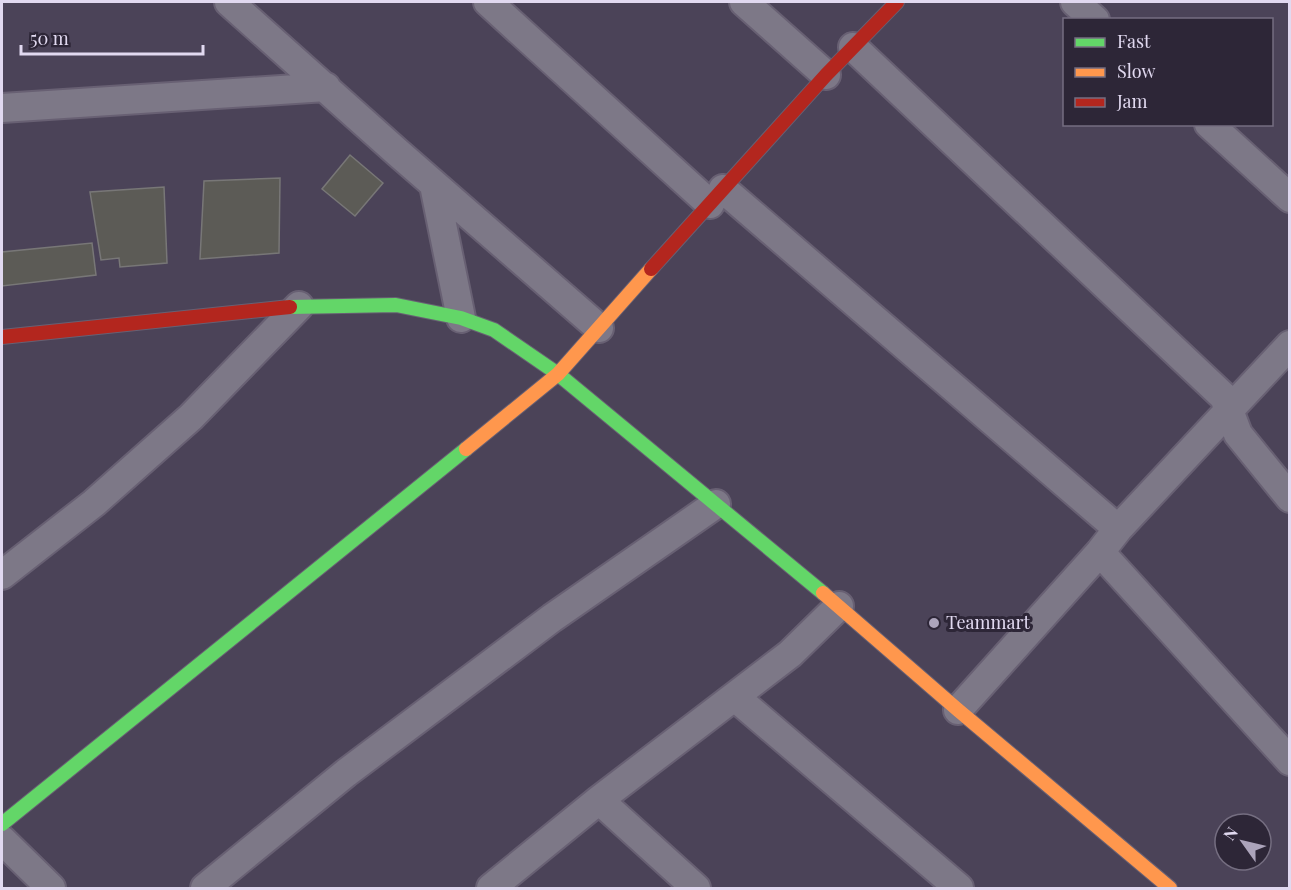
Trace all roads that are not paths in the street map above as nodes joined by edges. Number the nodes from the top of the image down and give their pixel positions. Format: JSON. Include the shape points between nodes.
{"nodes":[{"id":1,"x":230,"y":2,"type":"edge"},
{"id":2,"x":488,"y":2,"type":"edge"},
{"id":3,"x":744,"y":2,"type":"edge"},
{"id":4,"x":897,"y":2,"type":"edge"},
{"id":5,"x":1075,"y":2,"type":"edge"},
{"id":6,"x":1093,"y":18,"type":"edge"},
{"id":7,"x":853,"y":47,"type":"junction"},
{"id":8,"x":826,"y":75,"type":"junction"},
{"id":9,"x":326,"y":87,"type":"junction"},
{"id":10,"x":2,"y":108,"type":"edge"},
{"id":11,"x":1211,"y":126,"type":"edge"},
{"id":12,"x":434,"y":184,"type":"junction"},
{"id":13,"x":717,"y":196,"type":"junction"},
{"id":14,"x":1290,"y":198,"type":"edge"},
{"id":15,"x":299,"y":306,"type":"junction"},
{"id":16,"x":461,"y":318,"type":"junction"},
{"id":17,"x":599,"y":328,"type":"junction"},
{"id":18,"x":2,"y":337,"type":"edge"},
{"id":19,"x":1290,"y":345,"type":"edge"},
{"id":20,"x":558,"y":374,"type":"junction"},
{"id":21,"x":1229,"y":411,"type":"junction"},
{"id":22,"x":1290,"y":498,"type":"edge"},
{"id":23,"x":716,"y":504,"type":"junction"},
{"id":24,"x":1118,"y":529,"type":"junction"},
{"id":25,"x":1100,"y":552,"type":"junction"},
{"id":26,"x":2,"y":575,"type":"edge"},
{"id":27,"x":839,"y":606,"type":"junction"},
{"id":28,"x":735,"y":697,"type":"junction"},
{"id":29,"x":958,"y":710,"type":"junction"},
{"id":30,"x":1290,"y":761,"type":"edge"},
{"id":31,"x":599,"y":800,"type":"junction"},
{"id":32,"x":2,"y":824,"type":"edge"},
{"id":33,"x":2,"y":840,"type":"edge"},
{"id":34,"x":51,"y":888,"type":"edge"},
{"id":35,"x":205,"y":888,"type":"edge"},
{"id":36,"x":491,"y":888,"type":"edge"},
{"id":37,"x":696,"y":888,"type":"edge"},
{"id":38,"x":959,"y":888,"type":"edge"},
{"id":39,"x":1170,"y":888,"type":"edge"}],
"edges":[{"from":1,"to":9,"type":"street"},
{"from":2,"to":13,"type":"street"},
{"from":3,"to":8,"type":"street"},
{"from":4,"to":7,"type":"street"},
{"from":5,"to":6,"type":"street"},
{"from":7,"to":8,"type":"street"},
{"from":7,"to":21,"type":"street","via":[[1224,397]]},
{"from":8,"to":13,"type":"street"},
{"from":9,"to":10,"type":"street"},
{"from":9,"to":12,"type":"street"},
{"from":11,"to":14,"type":"street"},
{"from":12,"to":16,"type":"street"},
{"from":12,"to":17,"type":"street"},
{"from":13,"to":17,"type":"street"},
{"from":13,"to":24,"type":"street"},
{"from":15,"to":16,"type":"street","via":[[396,305]]},
{"from":15,"to":18,"type":"street"},
{"from":15,"to":26,"type":"street","via":[[191,417],[94,503]]},
{"from":16,"to":20,"type":"street","via":[[494,330]]},
{"from":17,"to":20,"type":"street"},
{"from":19,"to":21,"type":"street"},
{"from":20,"to":23,"type":"street"},
{"from":20,"to":32,"type":"street"},
{"from":21,"to":22,"type":"street","via":[[1238,434]]},
{"from":21,"to":24,"type":"street"},
{"from":23,"to":27,"type":"street"},
{"from":23,"to":35,"type":"street","via":[[552,618],[346,773]]},
{"from":24,"to":25,"type":"street"},
{"from":25,"to":29,"type":"street"},
{"from":25,"to":30,"type":"street"},
{"from":27,"to":28,"type":"street","via":[[790,654]]},
{"from":27,"to":29,"type":"street"},
{"from":28,"to":31,"type":"street"},
{"from":28,"to":38,"type":"street"},
{"from":29,"to":39,"type":"street"},
{"from":31,"to":36,"type":"street"},
{"from":31,"to":37,"type":"street"},
{"from":33,"to":34,"type":"street"}]}
